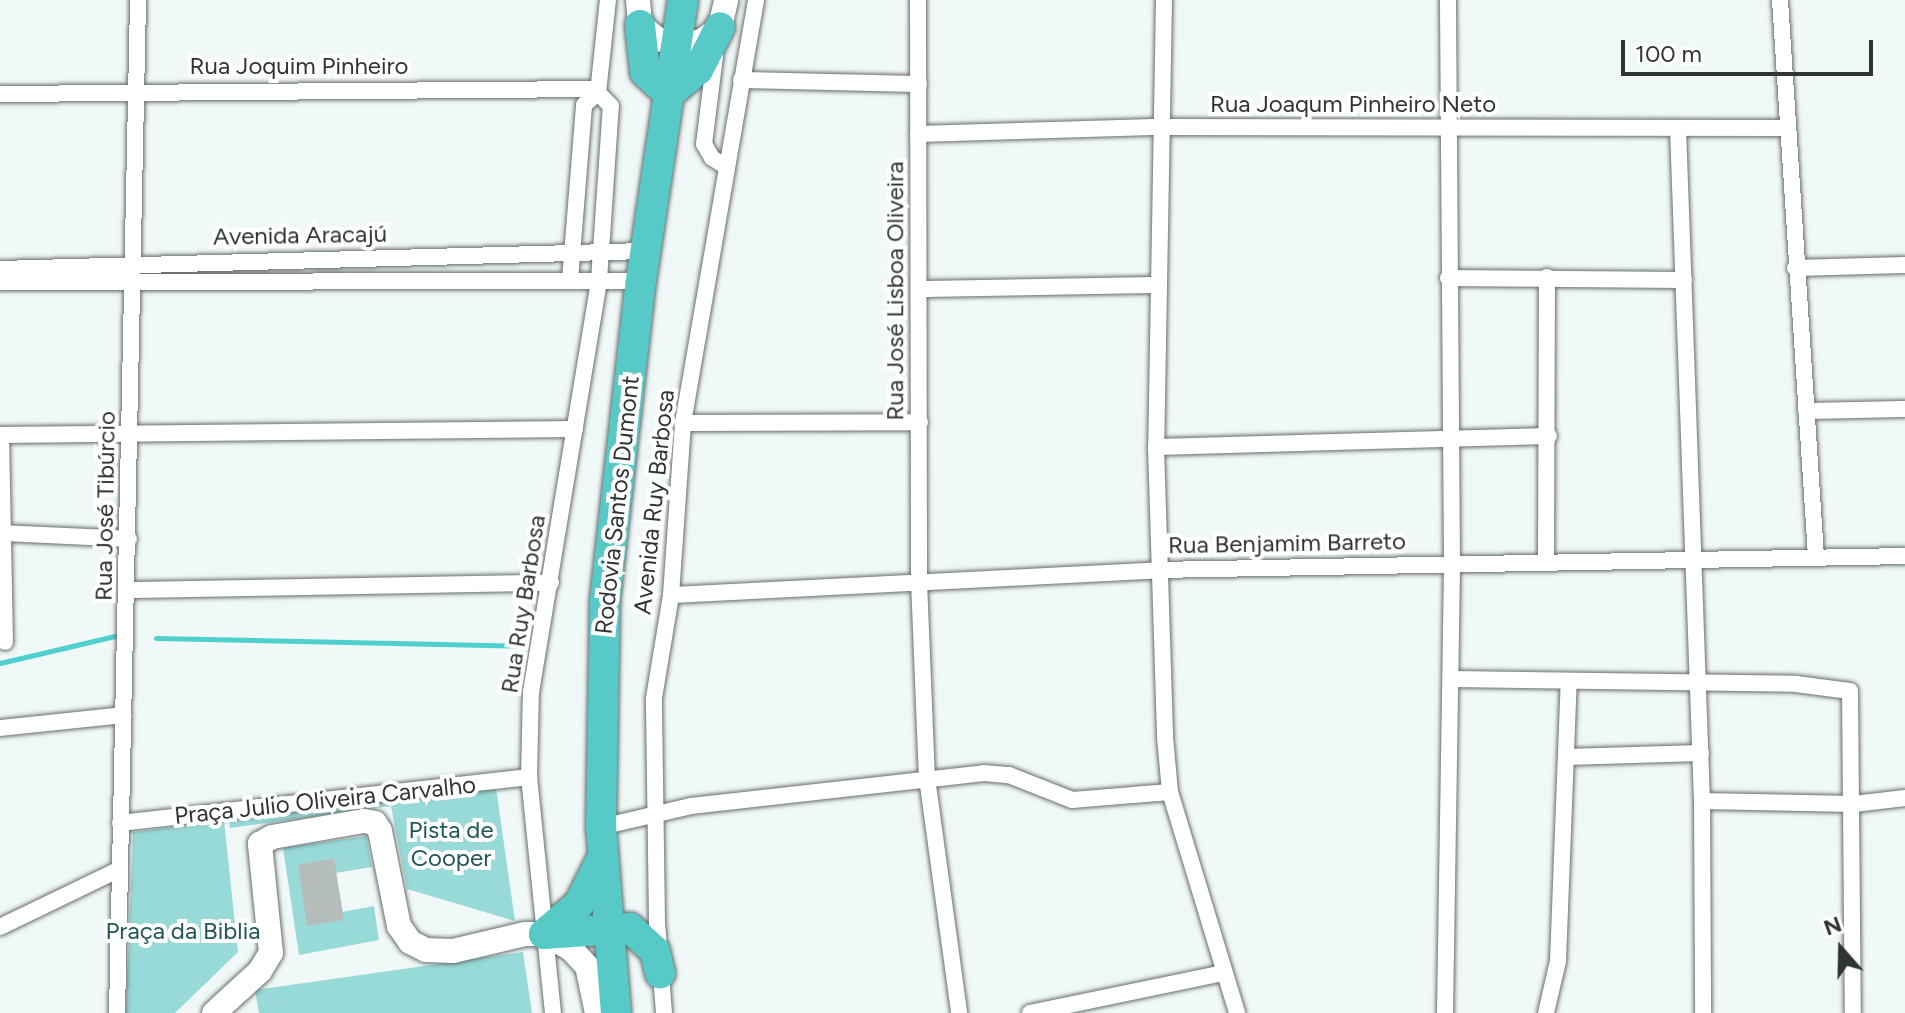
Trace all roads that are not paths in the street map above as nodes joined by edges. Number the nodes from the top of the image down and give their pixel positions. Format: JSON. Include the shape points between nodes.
{"nodes":[{"id":1,"x":138,"y":0,"type":"edge"},
{"id":2,"x":608,"y":0,"type":"edge"},
{"id":3,"x":683,"y":0,"type":"edge"},
{"id":4,"x":756,"y":0,"type":"edge"},
{"id":5,"x":918,"y":0,"type":"edge"},
{"id":6,"x":1164,"y":0,"type":"edge"},
{"id":7,"x":1448,"y":0,"type":"edge"},
{"id":8,"x":1780,"y":0,"type":"edge"},
{"id":9,"x":639,"y":13,"type":"edge"},
{"id":10,"x":723,"y":14,"type":"edge"},
{"id":11,"x":676,"y":43,"type":"junction"},
{"id":12,"x":741,"y":80,"type":"junction"},
{"id":13,"x":919,"y":84,"type":"junction"},
{"id":14,"x":137,"y":90,"type":"junction"},
{"id":15,"x":598,"y":91,"type":"junction"},
{"id":16,"x":0,"y":94,"type":"edge"},
{"id":17,"x":669,"y":94,"type":"junction"},
{"id":18,"x":1161,"y":127,"type":"junction"},
{"id":19,"x":1678,"y":128,"type":"junction"},
{"id":20,"x":1787,"y":128,"type":"junction"},
{"id":21,"x":1448,"y":129,"type":"junction"},
{"id":22,"x":918,"y":134,"type":"junction"},
{"id":23,"x":727,"y":167,"type":"junction"},
{"id":24,"x":645,"y":251,"type":"junction"},
{"id":25,"x":602,"y":252,"type":"junction"},
{"id":26,"x":572,"y":253,"type":"junction"},
{"id":27,"x":1905,"y":265,"type":"edge"},
{"id":28,"x":1795,"y":268,"type":"junction"},
{"id":29,"x":0,"y":269,"type":"edge"},
{"id":30,"x":134,"y":272,"type":"junction"},
{"id":31,"x":1547,"y":277,"type":"junction"},
{"id":32,"x":1448,"y":278,"type":"junction"},
{"id":33,"x":570,"y":280,"type":"junction"},
{"id":34,"x":599,"y":280,"type":"junction"},
{"id":35,"x":1684,"y":280,"type":"junction"},
{"id":36,"x":641,"y":281,"type":"junction"},
{"id":37,"x":0,"y":282,"type":"edge"},
{"id":38,"x":1159,"y":285,"type":"junction"},
{"id":39,"x":919,"y":289,"type":"junction"},
{"id":40,"x":1905,"y":409,"type":"edge"},
{"id":41,"x":1806,"y":411,"type":"junction"},
{"id":42,"x":920,"y":422,"type":"junction"},
{"id":43,"x":683,"y":423,"type":"junction"},
{"id":44,"x":575,"y":429,"type":"junction"},
{"id":45,"x":130,"y":432,"type":"junction"},
{"id":46,"x":0,"y":435,"type":"edge"},
{"id":47,"x":1549,"y":436,"type":"junction"},
{"id":48,"x":1449,"y":441,"type":"junction"},
{"id":49,"x":1156,"y":447,"type":"junction"},
{"id":50,"x":0,"y":513,"type":"edge"},
{"id":51,"x":2,"y":533,"type":"junction"},
{"id":52,"x":129,"y":539,"type":"junction"},
{"id":53,"x":1905,"y":556,"type":"edge"},
{"id":54,"x":1690,"y":557,"type":"junction"},
{"id":55,"x":1816,"y":557,"type":"junction"},
{"id":56,"x":1452,"y":563,"type":"junction"},
{"id":57,"x":1546,"y":563,"type":"junction"},
{"id":58,"x":1157,"y":570,"type":"junction"},
{"id":59,"x":919,"y":581,"type":"junction"},
{"id":60,"x":551,"y":583,"type":"junction"},
{"id":61,"x":129,"y":590,"type":"junction"},
{"id":62,"x":671,"y":595,"type":"junction"},
{"id":63,"x":5,"y":642,"type":"dead end"},
{"id":64,"x":1451,"y":679,"type":"junction"},
{"id":65,"x":1569,"y":681,"type":"junction"},
{"id":66,"x":1698,"y":682,"type":"junction"},
{"id":67,"x":123,"y":715,"type":"junction"},
{"id":68,"x":0,"y":728,"type":"edge"},
{"id":69,"x":1701,"y":753,"type":"junction"},
{"id":70,"x":1566,"y":757,"type":"junction"},
{"id":71,"x":529,"y":777,"type":"junction"},
{"id":72,"x":927,"y":778,"type":"junction"},
{"id":73,"x":1170,"y":792,"type":"junction"},
{"id":74,"x":1905,"y":798,"type":"edge"},
{"id":75,"x":1702,"y":801,"type":"junction"},
{"id":76,"x":1854,"y":804,"type":"junction"},
{"id":77,"x":654,"y":816,"type":"junction"},
{"id":78,"x":120,"y":823,"type":"junction"},
{"id":79,"x":601,"y":827,"type":"junction"},
{"id":80,"x":602,"y":858,"type":"junction"},
{"id":81,"x":120,"y":869,"type":"junction"},
{"id":82,"x":0,"y":927,"type":"edge"},
{"id":83,"x":607,"y":930,"type":"junction"},
{"id":84,"x":544,"y":934,"type":"junction"},
{"id":85,"x":660,"y":973,"type":"junction"},
{"id":86,"x":1224,"y":973,"type":"junction"},
{"id":87,"x":234,"y":1005,"type":"edge"},
{"id":88,"x":117,"y":1013,"type":"edge"},
{"id":89,"x":214,"y":1013,"type":"edge"},
{"id":90,"x":553,"y":1013,"type":"edge"},
{"id":91,"x":597,"y":1013,"type":"edge"},
{"id":92,"x":616,"y":1013,"type":"edge"},
{"id":93,"x":664,"y":1013,"type":"edge"},
{"id":94,"x":959,"y":1013,"type":"edge"},
{"id":95,"x":1030,"y":1013,"type":"edge"},
{"id":96,"x":1237,"y":1013,"type":"edge"},
{"id":97,"x":1445,"y":1013,"type":"edge"},
{"id":98,"x":1546,"y":1013,"type":"edge"},
{"id":99,"x":1703,"y":1013,"type":"edge"},
{"id":100,"x":1853,"y":1013,"type":"edge"}],
"edges":[{"from":1,"to":14,"type":"street","name":"Rua José Tibúrcio"},
{"from":2,"to":15,"type":"street"},
{"from":3,"to":11,"type":"highway","name":"Rodovia Santos Dumont"},
{"from":4,"to":12,"type":"street","name":"Avenida Ruy Barbosa"},
{"from":5,"to":13,"type":"street","name":"Rua José Lisboa Oliveira"},
{"from":6,"to":18,"type":"street"},
{"from":7,"to":21,"type":"street"},
{"from":8,"to":20,"type":"street"},
{"from":9,"to":11,"type":"street","via":[[657,39]]},
{"from":9,"to":17,"type":"highway","via":[[645,72]]},
{"from":10,"to":11,"type":"street","via":[[702,41]]},
{"from":10,"to":17,"type":"highway","via":[[698,70]]},
{"from":10,"to":23,"type":"street","via":[[704,144],[712,158]]},
{"from":11,"to":17,"type":"highway","name":"Rodovia Santos Dumont"},
{"from":12,"to":13,"type":"street"},
{"from":12,"to":23,"type":"street","name":"Avenida Ruy Barbosa"},
{"from":13,"to":22,"type":"street","name":"Rua José Lisboa Oliveira"},
{"from":14,"to":15,"type":"street","name":"Rua Joquim Pinheiro"},
{"from":14,"to":16,"type":"street","name":"Rua Joquim Pinheiro"},
{"from":14,"to":30,"type":"street","name":"Rua José Tibúrcio"},
{"from":15,"to":25,"type":"street","name":"Rua Ruy Barbosa","via":[[611,106]]},
{"from":15,"to":26,"type":"street","via":[[584,105]]},
{"from":17,"to":24,"type":"highway","name":"Rodovia Santos Dumont"},
{"from":18,"to":21,"type":"street","name":"Rua Joaqum Pinheiro Neto"},
{"from":18,"to":22,"type":"street","name":"Rua Joaqum Pinheiro Neto"},
{"from":18,"to":38,"type":"street"},
{"from":19,"to":20,"type":"street","name":"Rua Joaqum Pinheiro Neto"},
{"from":19,"to":21,"type":"street","name":"Rua Joaqum Pinheiro Neto"},
{"from":19,"to":35,"type":"street"},
{"from":20,"to":28,"type":"street"},
{"from":21,"to":32,"type":"street"},
{"from":22,"to":39,"type":"street","name":"Rua José Lisboa Oliveira"},
{"from":23,"to":43,"type":"street","name":"Avenida Ruy Barbosa"},
{"from":24,"to":25,"type":"street","name":"Avenida Aracajú"},
{"from":24,"to":36,"type":"highway","name":"Rodovia Santos Dumont"},
{"from":25,"to":26,"type":"street","name":"Avenida Aracajú"},
{"from":25,"to":34,"type":"street","name":"Rua Ruy Barbosa"},
{"from":26,"to":30,"type":"street","name":"Avenida Aracajú"},
{"from":26,"to":33,"type":"street"},
{"from":27,"to":28,"type":"street"},
{"from":28,"to":41,"type":"street"},
{"from":29,"to":30,"type":"street","name":"Avenida Aracajú"},
{"from":30,"to":33,"type":"street","name":"Avenida Aracajú"},
{"from":30,"to":37,"type":"street","name":"Avenida Aracajú"},
{"from":30,"to":45,"type":"street","name":"Rua José Tibúrcio"},
{"from":31,"to":32,"type":"street"},
{"from":31,"to":35,"type":"street"},
{"from":31,"to":47,"type":"street"},
{"from":32,"to":48,"type":"street"},
{"from":33,"to":34,"type":"street","name":"Avenida Aracajú"},
{"from":34,"to":36,"type":"street","name":"Avenida Aracajú"},
{"from":34,"to":44,"type":"street","name":"Rua Ruy Barbosa"},
{"from":35,"to":54,"type":"street"},
{"from":36,"to":79,"type":"highway","name":"Rodovia Santos Dumont","via":[[605,600]]},
{"from":38,"to":39,"type":"street"},
{"from":38,"to":49,"type":"street"},
{"from":39,"to":42,"type":"street","name":"Rua José Lisboa Oliveira"},
{"from":40,"to":41,"type":"street"},
{"from":41,"to":55,"type":"street"},
{"from":42,"to":43,"type":"street"},
{"from":42,"to":59,"type":"street","name":"Rua José Lisboa Oliveira"},
{"from":43,"to":62,"type":"street","name":"Avenida Ruy Barbosa"},
{"from":44,"to":45,"type":"street"},
{"from":44,"to":60,"type":"street","name":"Rua Ruy Barbosa"},
{"from":45,"to":46,"type":"street"},
{"from":45,"to":52,"type":"street","name":"Rua José Tibúrcio"},
{"from":46,"to":50,"type":"street"},
{"from":47,"to":48,"type":"street"},
{"from":47,"to":57,"type":"street"},
{"from":48,"to":49,"type":"street"},
{"from":48,"to":56,"type":"street"},
{"from":49,"to":58,"type":"street"},
{"from":50,"to":51,"type":"street"},
{"from":51,"to":52,"type":"street"},
{"from":51,"to":63,"type":"street"},
{"from":52,"to":61,"type":"street","name":"Rua José Tibúrcio"},
{"from":53,"to":55,"type":"street","name":"Rua Benjamim Barreto"},
{"from":54,"to":55,"type":"street","name":"Rua Benjamim Barreto"},
{"from":54,"to":57,"type":"street","name":"Rua Benjamim Barreto"},
{"from":54,"to":66,"type":"street"},
{"from":56,"to":57,"type":"street","name":"Rua Benjamim Barreto"},
{"from":56,"to":58,"type":"street","name":"Rua Benjamim Barreto"},
{"from":56,"to":64,"type":"street"},
{"from":58,"to":59,"type":"street","name":"Rua Benjamim Barreto"},
{"from":58,"to":73,"type":"street"},
{"from":59,"to":62,"type":"street","name":"Rua Benjamim Barreto"},
{"from":59,"to":72,"type":"street","name":"Rua José Lisboa Oliveira"},
{"from":60,"to":61,"type":"street"},
{"from":60,"to":71,"type":"street","name":"Rua Ruy Barbosa","via":[[531,692]]},
{"from":61,"to":67,"type":"street","name":"Rua José Tibúrcio"},
{"from":62,"to":77,"type":"street","name":"Avenida Ruy Barbosa","via":[[654,698]]},
{"from":64,"to":65,"type":"street"},
{"from":64,"to":97,"type":"street"},
{"from":65,"to":66,"type":"street"},
{"from":65,"to":70,"type":"street"},
{"from":66,"to":69,"type":"street"},
{"from":66,"to":76,"type":"street","via":[[1850,691]]},
{"from":67,"to":68,"type":"street"},
{"from":67,"to":78,"type":"street","name":"Rua José Tibúrcio"},
{"from":69,"to":70,"type":"street"},
{"from":69,"to":75,"type":"street"},
{"from":70,"to":98,"type":"street","via":[[1558,961]]},
{"from":71,"to":78,"type":"street","name":"Praça Julio Oliveira Carvalho"},
{"from":71,"to":84,"type":"street","name":"Rua Ruy Barbosa"},
{"from":72,"to":73,"type":"street","via":[[997,773],[1079,800]]},
{"from":72,"to":77,"type":"street","via":[[691,806]]},
{"from":72,"to":94,"type":"street","name":"Rua José Lisboa Oliveira"},
{"from":73,"to":86,"type":"street"},
{"from":74,"to":76,"type":"street"},
{"from":75,"to":76,"type":"street"},
{"from":75,"to":99,"type":"street"},
{"from":76,"to":100,"type":"street"},
{"from":77,"to":79,"type":"street"},
{"from":77,"to":85,"type":"street","name":"Avenida Ruy Barbosa"},
{"from":78,"to":81,"type":"street","name":"Rua José Tibúrcio"},
{"from":79,"to":80,"type":"highway","name":"Rodovia Santos Dumont"},
{"from":80,"to":83,"type":"highway","name":"Rodovia Santos Dumont"},
{"from":80,"to":84,"type":"highway","via":[[579,904]]},
{"from":81,"to":82,"type":"street"},
{"from":81,"to":88,"type":"street","name":"Rua José Tibúrcio"},
{"from":83,"to":84,"type":"highway"},
{"from":83,"to":85,"type":"highway","via":[[640,932],[655,951]]},
{"from":83,"to":92,"type":"highway","name":"Rodovia Santos Dumont"},
{"from":84,"to":87,"type":"street","name":"Praça Julio Oliveira Carvalho","via":[[453,951],[426,950],[410,942],[399,926],[375,823],[272,837],[260,844],[271,953]]},
{"from":84,"to":90,"type":"street","name":"Rua Ruy Barbosa"},
{"from":84,"to":91,"type":"street","via":[[571,949],[587,966]]},
{"from":85,"to":93,"type":"street","name":"Avenida Ruy Barbosa"},
{"from":86,"to":95,"type":"street"},
{"from":86,"to":96,"type":"street"},
{"from":87,"to":89,"type":"street"}]}
